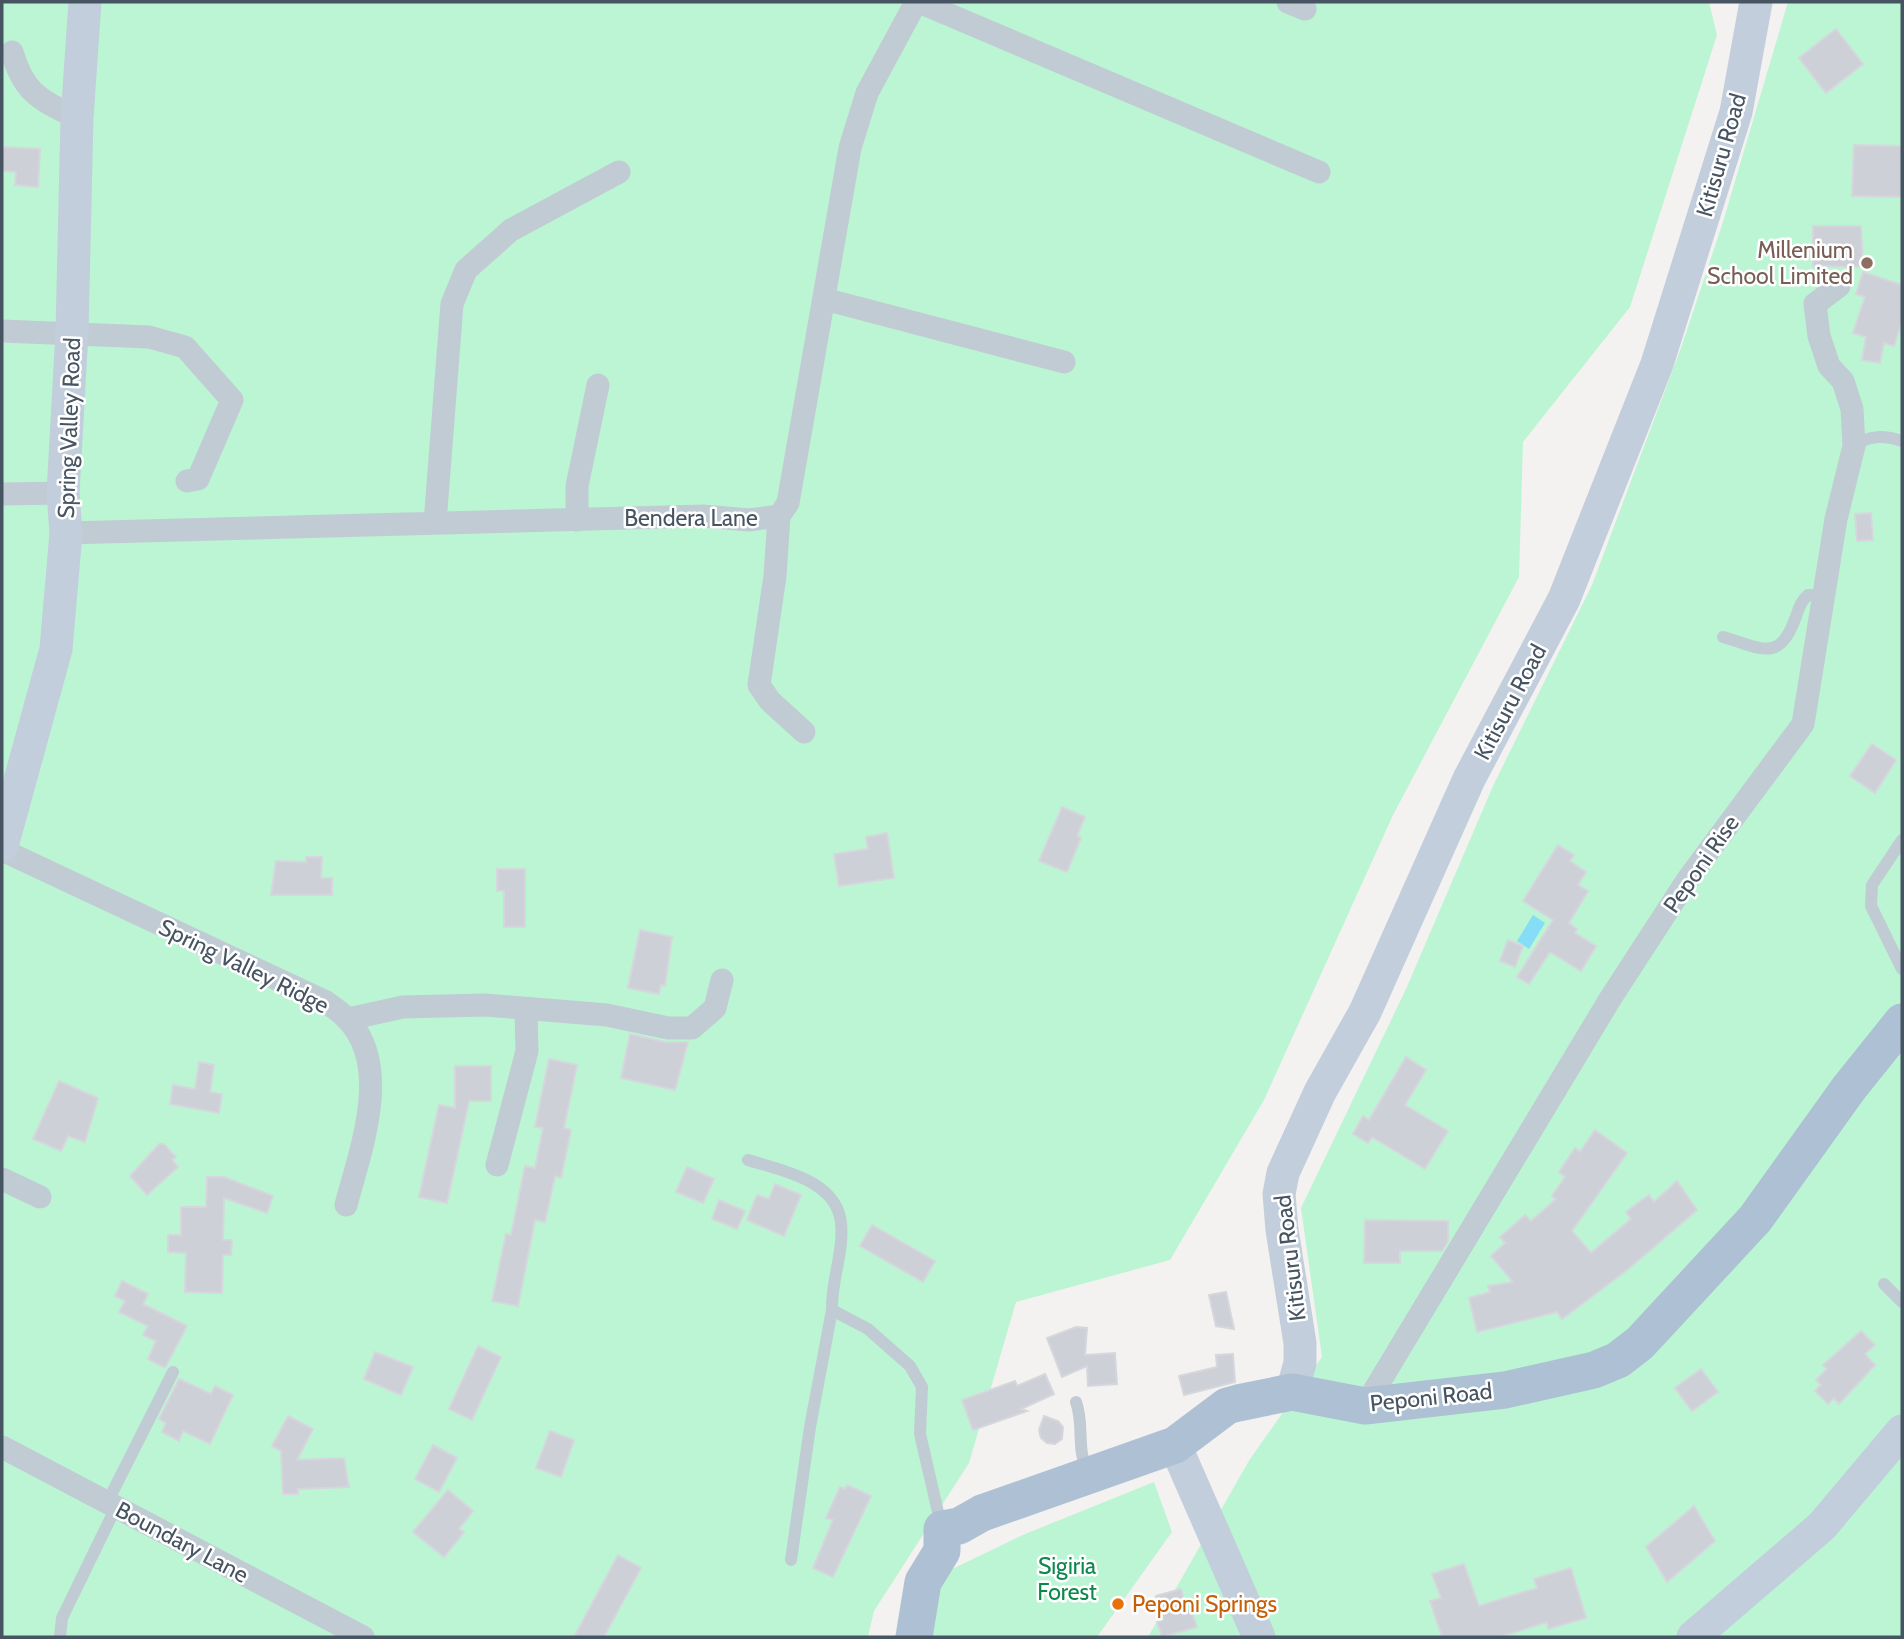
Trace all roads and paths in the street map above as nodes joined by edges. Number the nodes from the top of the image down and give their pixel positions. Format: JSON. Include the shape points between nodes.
{"nodes":[{"id":1,"x":85,"y":2,"type":"edge"},
{"id":2,"x":917,"y":2,"type":"edge"},
{"id":3,"x":1756,"y":2,"type":"edge"},
{"id":4,"x":12,"y":52,"type":"dead end"},
{"id":5,"x":77,"y":118,"type":"junction"},
{"id":6,"x":620,"y":172,"type":"dead end"},
{"id":7,"x":1319,"y":172,"type":"dead end"},
{"id":8,"x":1839,"y":286,"type":"dead end"},
{"id":9,"x":824,"y":299,"type":"junction"},
{"id":10,"x":2,"y":331,"type":"edge"},
{"id":11,"x":72,"y":332,"type":"junction"},
{"id":12,"x":1064,"y":362,"type":"dead end"},
{"id":13,"x":598,"y":386,"type":"dead end"},
{"id":14,"x":1902,"y":441,"type":"edge"},
{"id":15,"x":1854,"y":446,"type":"junction"},
{"id":16,"x":187,"y":481,"type":"dead end"},
{"id":17,"x":2,"y":494,"type":"edge"},
{"id":18,"x":63,"y":494,"type":"junction"},
{"id":19,"x":779,"y":516,"type":"junction"},
{"id":20,"x":576,"y":520,"type":"junction"},
{"id":21,"x":435,"y":523,"type":"junction"},
{"id":22,"x":66,"y":533,"type":"junction"},
{"id":23,"x":1825,"y":595,"type":"junction"},
{"id":24,"x":1723,"y":637,"type":"dead end"},
{"id":25,"x":804,"y":732,"type":"dead end"},
{"id":26,"x":1902,"y":840,"type":"edge"},
{"id":27,"x":2,"y":848,"type":"edge"},
{"id":28,"x":1902,"y":969,"type":"edge"},
{"id":29,"x":722,"y":980,"type":"dead end"},
{"id":30,"x":526,"y":1010,"type":"junction"},
{"id":31,"x":348,"y":1019,"type":"junction"},
{"id":32,"x":1902,"y":1022,"type":"edge"},
{"id":33,"x":748,"y":1160,"type":"dead end"},
{"id":34,"x":497,"y":1165,"type":"dead end"},
{"id":35,"x":2,"y":1180,"type":"edge"},
{"id":36,"x":40,"y":1197,"type":"dead end"},
{"id":37,"x":346,"y":1205,"type":"dead end"},
{"id":38,"x":1884,"y":1284,"type":"dead end"},
{"id":39,"x":1902,"y":1302,"type":"edge"},
{"id":40,"x":832,"y":1310,"type":"junction"},
{"id":41,"x":173,"y":1372,"type":"dead end"},
{"id":42,"x":1292,"y":1392,"type":"junction"},
{"id":43,"x":1076,"y":1402,"type":"dead end"},
{"id":44,"x":1365,"y":1406,"type":"junction"},
{"id":45,"x":1902,"y":1431,"type":"edge"},
{"id":46,"x":1175,"y":1445,"type":"junction"},
{"id":47,"x":2,"y":1447,"type":"edge"},
{"id":48,"x":1089,"y":1474,"type":"junction"},
{"id":49,"x":112,"y":1505,"type":"junction"},
{"id":50,"x":942,"y":1529,"type":"junction"},
{"id":51,"x":791,"y":1560,"type":"dead end"},
{"id":52,"x":60,"y":1637,"type":"edge"},
{"id":53,"x":363,"y":1637,"type":"edge"},
{"id":54,"x":914,"y":1637,"type":"edge"},
{"id":55,"x":1259,"y":1637,"type":"edge"},
{"id":56,"x":1693,"y":1637,"type":"edge"}],
"edges":[{"from":1,"to":5,"type":"street","name":"Spring Valley Road"},
{"from":2,"to":7,"type":"street"},
{"from":2,"to":9,"type":"street","name":"Bendera Lane","via":[[867,93],[850,148]]},
{"from":3,"to":42,"type":"street","name":"Kitisuru Road","via":[[1736,112],[1657,364],[1564,599],[1469,779],[1371,999],[1320,1092],[1283,1173],[1279,1194],[1282,1230],[1300,1343]]},
{"from":4,"to":5,"type":"street","via":[[19,77],[37,98]]},
{"from":5,"to":11,"type":"street","name":"Spring Valley Road"},
{"from":6,"to":21,"type":"street","via":[[511,230],[466,270],[452,304]]},
{"from":8,"to":15,"type":"street","name":"Peponi Rise","via":[[1815,304],[1829,366],[1843,381],[1852,409]]},
{"from":9,"to":12,"type":"street"},
{"from":9,"to":19,"type":"street","name":"Bendera Lane","via":[[788,503]]},
{"from":10,"to":11,"type":"street"},
{"from":11,"to":16,"type":"street","via":[[149,337],[186,347],[225,388],[232,400],[225,418],[198,479]]},
{"from":11,"to":18,"type":"street","name":"Spring Valley Road"},
{"from":13,"to":20,"type":"street","via":[[577,486]]},
{"from":14,"to":15,"type":"lane","via":[[1875,437]]},
{"from":15,"to":23,"type":"street","name":"Peponi Rise","via":[[1836,519]]},
{"from":17,"to":18,"type":"street"},
{"from":18,"to":22,"type":"street","name":"Spring Valley Road"},
{"from":19,"to":20,"type":"street","name":"Bendera Lane"},
{"from":19,"to":25,"type":"street","via":[[759,685]]},
{"from":20,"to":21,"type":"street","name":"Bendera Lane"},
{"from":21,"to":22,"type":"street","name":"Bendera Lane"},
{"from":22,"to":27,"type":"street","name":"Spring Valley Road","via":[[55,661]]},
{"from":23,"to":24,"type":"lane","via":[[1808,595],[1801,601],[1783,644],[1774,649]]},
{"from":23,"to":44,"type":"street","name":"Peponi Rise","via":[[1803,724],[1688,879],[1610,999]]},
{"from":26,"to":28,"type":"lane","via":[[1872,885],[1871,906]]},
{"from":27,"to":31,"type":"street","name":"Spring Valley Ridge","via":[[326,1002]]},
{"from":29,"to":30,"type":"street","via":[[715,1008],[692,1028],[668,1028],[607,1015]]},
{"from":30,"to":31,"type":"street","via":[[485,1005],[403,1007]]},
{"from":30,"to":34,"type":"street","via":[[527,1051]]},
{"from":31,"to":37,"type":"street","name":"Spring Valley Ridge","via":[[367,1065],[370,1113]]},
{"from":32,"to":44,"type":"main road","name":"Peponi Road","via":[[1755,1219],[1640,1343],[1618,1360],[1594,1370],[1505,1390]]},
{"from":33,"to":40,"type":"lane","via":[[814,1184],[834,1202],[841,1223]]},
{"from":35,"to":36,"type":"street"},
{"from":38,"to":39,"type":"lane"},
{"from":40,"to":50,"type":"lane","via":[[868,1329],[909,1366],[922,1387],[920,1434]]},
{"from":40,"to":51,"type":"lane"},
{"from":41,"to":49,"type":"lane"},
{"from":42,"to":44,"type":"main road","name":"Peponi Road"},
{"from":42,"to":46,"type":"main road","name":"Peponi Road","via":[[1227,1406]]},
{"from":43,"to":48,"type":"lane","via":[[1080,1456]]},
{"from":45,"to":56,"type":"street","via":[[1822,1526]]},
{"from":46,"to":48,"type":"main road","name":"Peponi Road"},
{"from":46,"to":55,"type":"street"},
{"from":47,"to":49,"type":"street","name":"Boundary Lane"},
{"from":48,"to":50,"type":"main road","name":"Peponi Road"},
{"from":49,"to":52,"type":"lane","via":[[62,1618]]},
{"from":49,"to":53,"type":"street","name":"Boundary Lane"},
{"from":50,"to":54,"type":"main road","via":[[942,1551],[923,1582]]}]}
